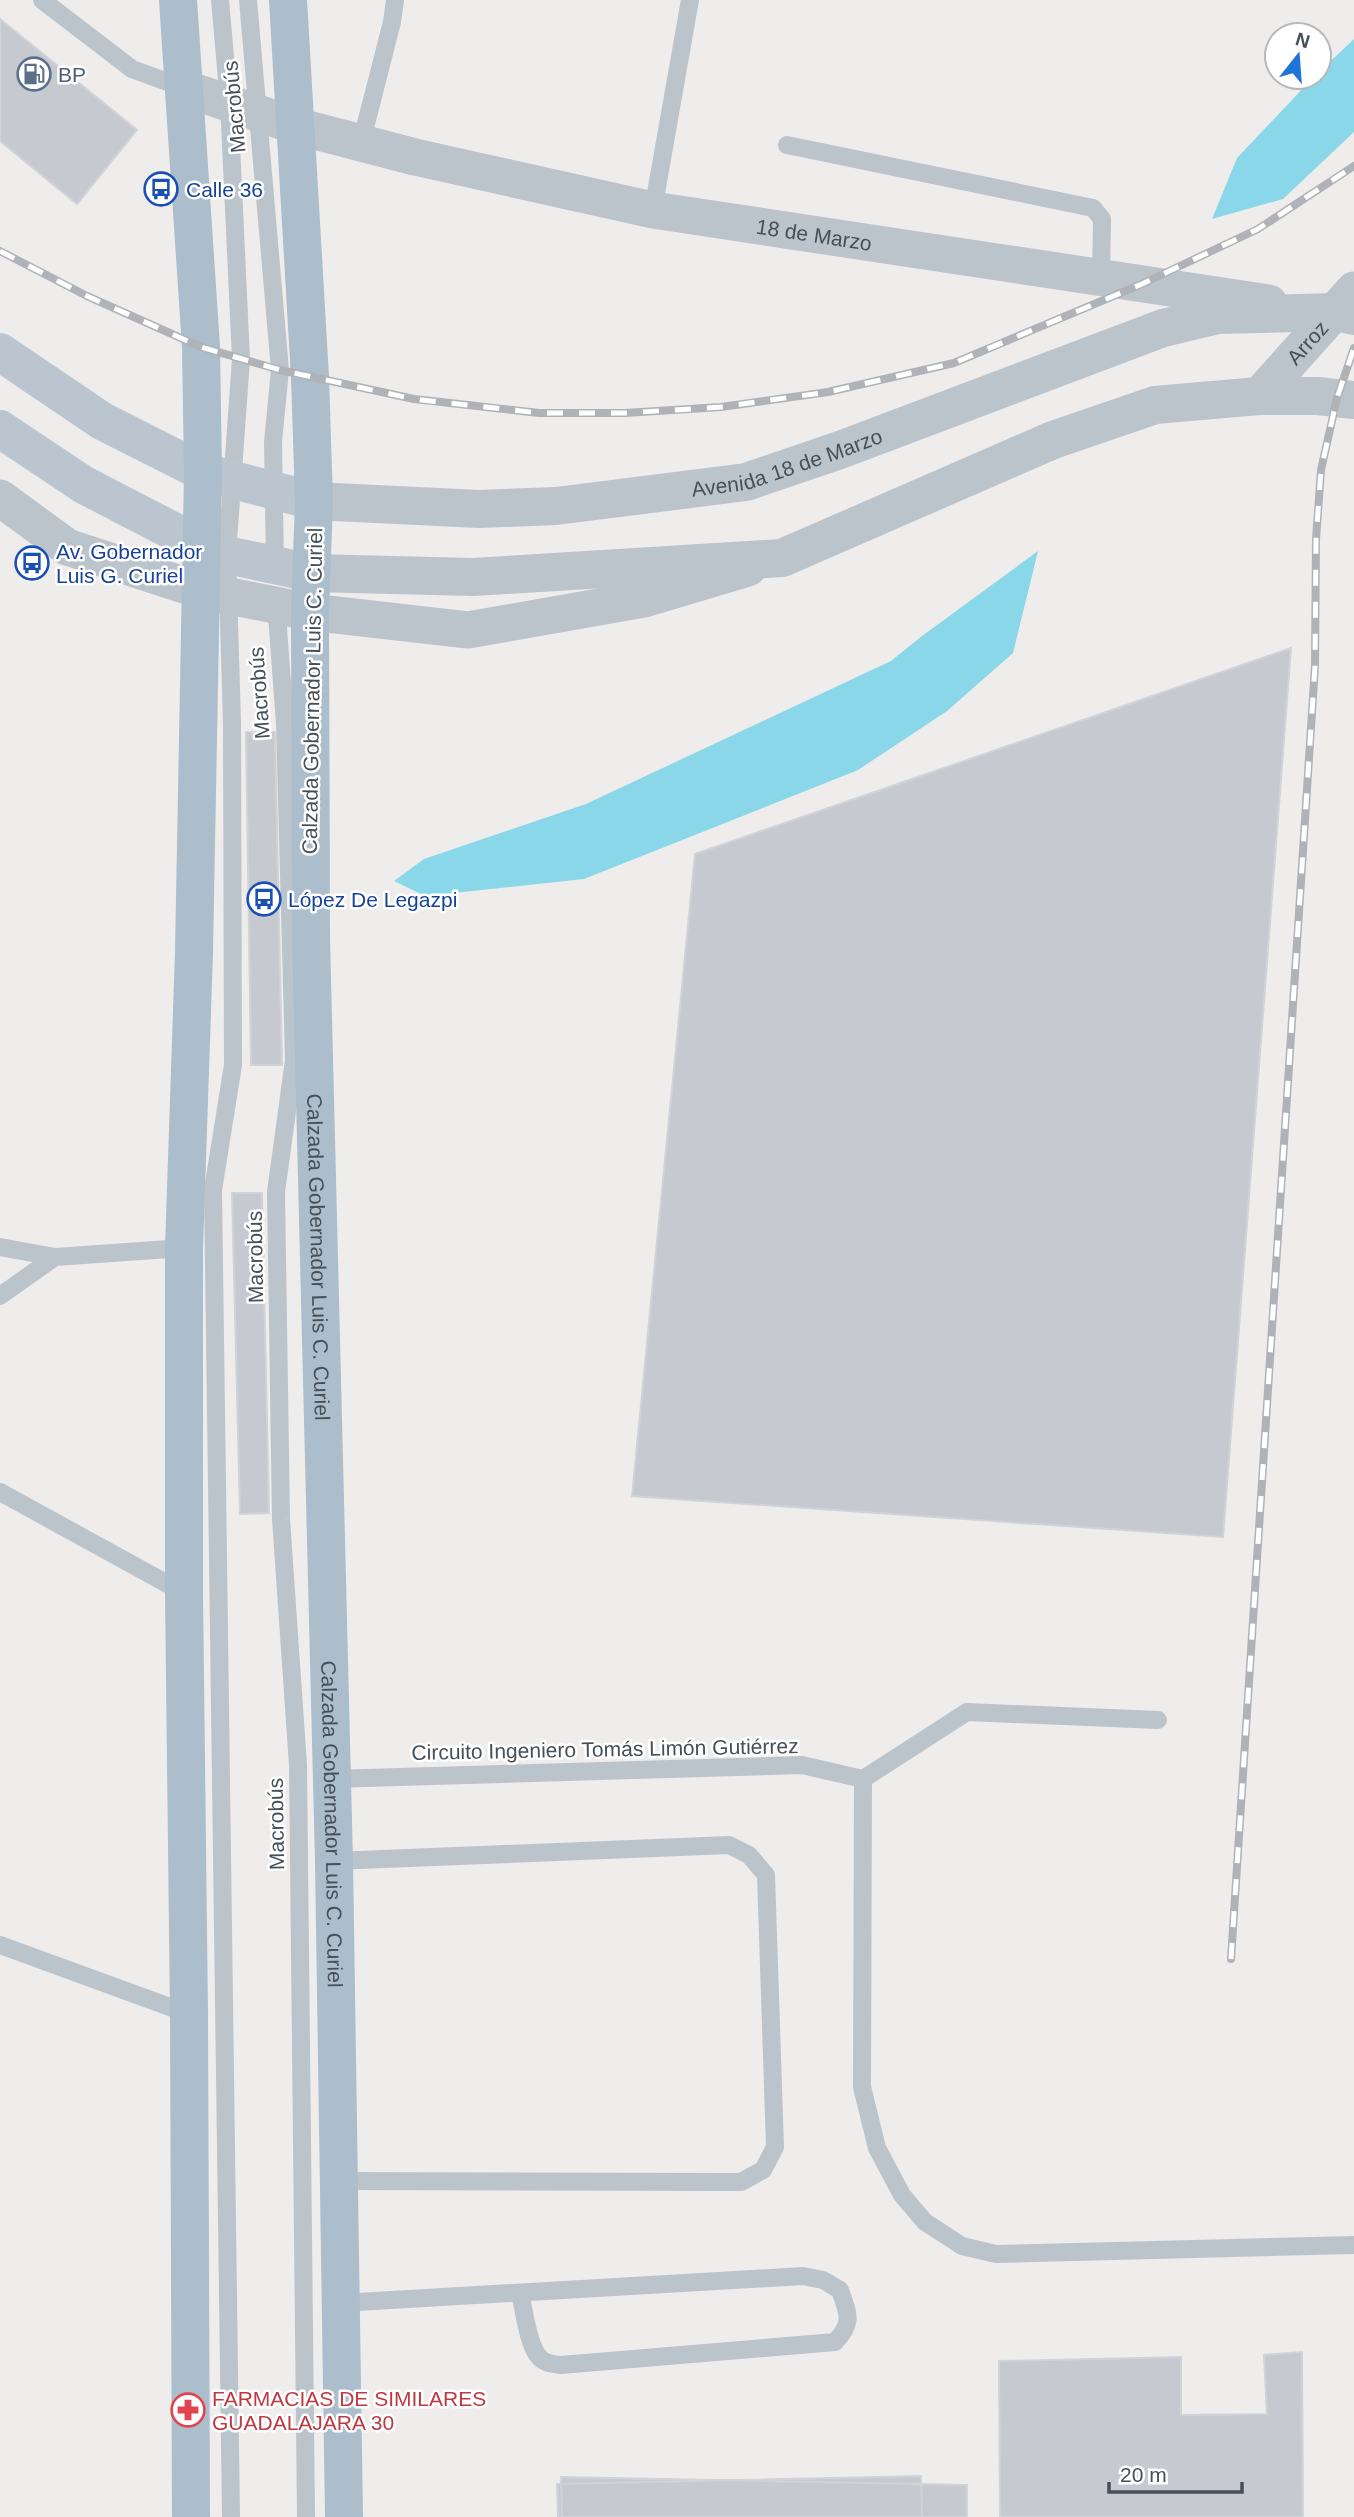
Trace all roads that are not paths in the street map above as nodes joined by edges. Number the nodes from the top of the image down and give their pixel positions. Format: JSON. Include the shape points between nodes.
{"nodes":[{"id":1,"x":42,"y":0,"type":"edge"},
{"id":2,"x":178,"y":0,"type":"edge"},
{"id":3,"x":220,"y":0,"type":"edge"},
{"id":4,"x":248,"y":0,"type":"edge"},
{"id":5,"x":289,"y":0,"type":"edge"},
{"id":6,"x":395,"y":0,"type":"edge"},
{"id":7,"x":690,"y":0,"type":"edge"},
{"id":8,"x":184,"y":88,"type":"junction"},
{"id":9,"x":243,"y":107,"type":"junction"},
{"id":10,"x":296,"y":125,"type":"junction"},
{"id":11,"x":360,"y":143,"type":"junction"},
{"id":12,"x":787,"y":145,"type":"dead end"},
{"id":13,"x":653,"y":210,"type":"junction"},
{"id":14,"x":1101,"y":277,"type":"junction"},
{"id":15,"x":1348,"y":306,"type":"edge"},
{"id":16,"x":0,"y":352,"type":"edge"},
{"id":17,"x":1259,"y":396,"type":"junction"},
{"id":18,"x":1354,"y":400,"type":"edge"},
{"id":19,"x":0,"y":429,"type":"edge"},
{"id":20,"x":217,"y":476,"type":"junction"},
{"id":21,"x":275,"y":492,"type":"junction"},
{"id":22,"x":0,"y":498,"type":"edge"},
{"id":23,"x":314,"y":501,"type":"junction"},
{"id":24,"x":213,"y":550,"type":"junction"},
{"id":25,"x":782,"y":558,"type":"junction"},
{"id":26,"x":275,"y":566,"type":"junction"},
{"id":27,"x":312,"y":573,"type":"junction"},
{"id":28,"x":213,"y":593,"type":"junction"},
{"id":29,"x":293,"y":610,"type":"junction"},
{"id":30,"x":0,"y":1247,"type":"edge"},
{"id":31,"x":184,"y":1248,"type":"junction"},
{"id":32,"x":55,"y":1257,"type":"junction"},
{"id":33,"x":0,"y":1296,"type":"edge"},
{"id":34,"x":0,"y":1492,"type":"edge"},
{"id":35,"x":184,"y":1593,"type":"junction"},
{"id":36,"x":1158,"y":1720,"type":"dead end"},
{"id":37,"x":331,"y":1779,"type":"junction"},
{"id":38,"x":863,"y":1779,"type":"junction"},
{"id":39,"x":334,"y":1861,"type":"junction"},
{"id":40,"x":0,"y":1945,"type":"edge"},
{"id":41,"x":189,"y":2014,"type":"junction"},
{"id":42,"x":340,"y":2181,"type":"junction"},
{"id":43,"x":1354,"y":2245,"type":"edge"},
{"id":44,"x":520,"y":2293,"type":"junction"},
{"id":45,"x":340,"y":2303,"type":"junction"},
{"id":46,"x":191,"y":2517,"type":"edge"},
{"id":47,"x":232,"y":2517,"type":"edge"},
{"id":48,"x":306,"y":2517,"type":"edge"},
{"id":49,"x":344,"y":2517,"type":"edge"}],
"edges":[{"from":1,"to":8,"type":"lane","via":[[132,69]]},
{"from":2,"to":8,"type":"main road"},
{"from":3,"to":9,"type":"lane","name":"Macrobús"},
{"from":4,"to":9,"type":"lane","name":"Macrobús"},
{"from":5,"to":10,"type":"main road","name":"Calzada Gobernador Luis C. Curiel"},
{"from":6,"to":11,"type":"lane"},
{"from":7,"to":13,"type":"lane"},
{"from":8,"to":9,"type":"street","name":"18 de Marzo"},
{"from":8,"to":20,"type":"main road","via":[[201,347]]},
{"from":9,"to":10,"type":"street","name":"18 de Marzo"},
{"from":9,"to":20,"type":"lane","name":"Macrobús","via":[[241,359]]},
{"from":9,"to":21,"type":"lane","name":"Macrobús","via":[[280,370],[273,442]]},
{"from":10,"to":11,"type":"street","name":"18 de Marzo"},
{"from":10,"to":23,"type":"main road","name":"Calzada Gobernador Luis C. Curiel"},
{"from":11,"to":13,"type":"street","name":"18 de Marzo"},
{"from":12,"to":14,"type":"lane","via":[[1093,208],[1102,219]]},
{"from":13,"to":14,"type":"street","name":"18 de Marzo"},
{"from":14,"to":15,"type":"street","name":"18 de Marzo"},
{"from":15,"to":17,"type":"street","name":"Arroz"},
{"from":15,"to":23,"type":"street","name":"Avenida 18 de Marzo","via":[[1218,316],[1163,328],[746,482],[555,506],[479,509]]},
{"from":16,"to":20,"type":"main road","name":"Avenida 18 de Marzo","via":[[102,421]]},
{"from":17,"to":18,"type":"street"},
{"from":17,"to":25,"type":"street","via":[[1154,405],[1053,440]]},
{"from":19,"to":24,"type":"main road","via":[[84,485]]},
{"from":20,"to":21,"type":"main road","name":"Avenida 18 de Marzo"},
{"from":20,"to":24,"type":"main road"},
{"from":21,"to":23,"type":"main road","name":"Avenida 18 de Marzo"},
{"from":21,"to":26,"type":"lane","name":"Macrobús"},
{"from":22,"to":28,"type":"street","via":[[67,547]]},
{"from":23,"to":27,"type":"main road","name":"Calzada Gobernador Luis C. Curiel"},
{"from":24,"to":26,"type":"main road"},
{"from":24,"to":28,"type":"main road"},
{"from":25,"to":27,"type":"street","via":[[473,577]]},
{"from":25,"to":29,"type":"street","via":[[644,599],[468,630]]},
{"from":26,"to":27,"type":"main road"},
{"from":26,"to":29,"type":"lane","name":"Macrobús"},
{"from":27,"to":29,"type":"main road","name":"Calzada Gobernador Luis C. Curiel"},
{"from":28,"to":29,"type":"street"},
{"from":28,"to":31,"type":"main road"},
{"from":28,"to":47,"type":"lane","name":"Macrobús","via":[[232,723],[233,1065],[213,1190]]},
{"from":29,"to":37,"type":"main road","name":"Calzada Gobernador Luis C. Curiel","via":[[311,938]]},
{"from":29,"to":48,"type":"lane","name":"Macrobús","via":[[285,724],[294,1060],[276,1192],[281,1520],[299,1765]]},
{"from":30,"to":32,"type":"lane"},
{"from":31,"to":32,"type":"lane"},
{"from":31,"to":35,"type":"main road"},
{"from":32,"to":33,"type":"lane"},
{"from":34,"to":35,"type":"lane"},
{"from":35,"to":41,"type":"main road"},
{"from":36,"to":38,"type":"lane","via":[[967,1712]]},
{"from":37,"to":38,"type":"lane","name":"Circuito Ingeniero Tomás Limón Gutiérrez","via":[[802,1765]]},
{"from":37,"to":39,"type":"main road","name":"Calzada Gobernador Luis C. Curiel"},
{"from":38,"to":43,"type":"lane","via":[[862,2087],[877,2148],[902,2195],[925,2222],[962,2246],[996,2254]]},
{"from":39,"to":42,"type":"main road","name":"Calzada Gobernador Luis C. Curiel"},
{"from":39,"to":42,"type":"lane","via":[[729,1845],[749,1855],[766,1875],[775,2147],[763,2171],[741,2182]]},
{"from":40,"to":41,"type":"lane"},
{"from":41,"to":46,"type":"main road"},
{"from":42,"to":45,"type":"main road","name":"Calzada Gobernador Luis C. Curiel"},
{"from":44,"to":44,"type":"lane","via":[[533,2349],[550,2364],[561,2365],[835,2342],[849,2319],[839,2290],[823,2280],[803,2276]]},
{"from":44,"to":45,"type":"lane"},
{"from":45,"to":49,"type":"main road","name":"Calzada Gobernador Luis C. Curiel"}]}
